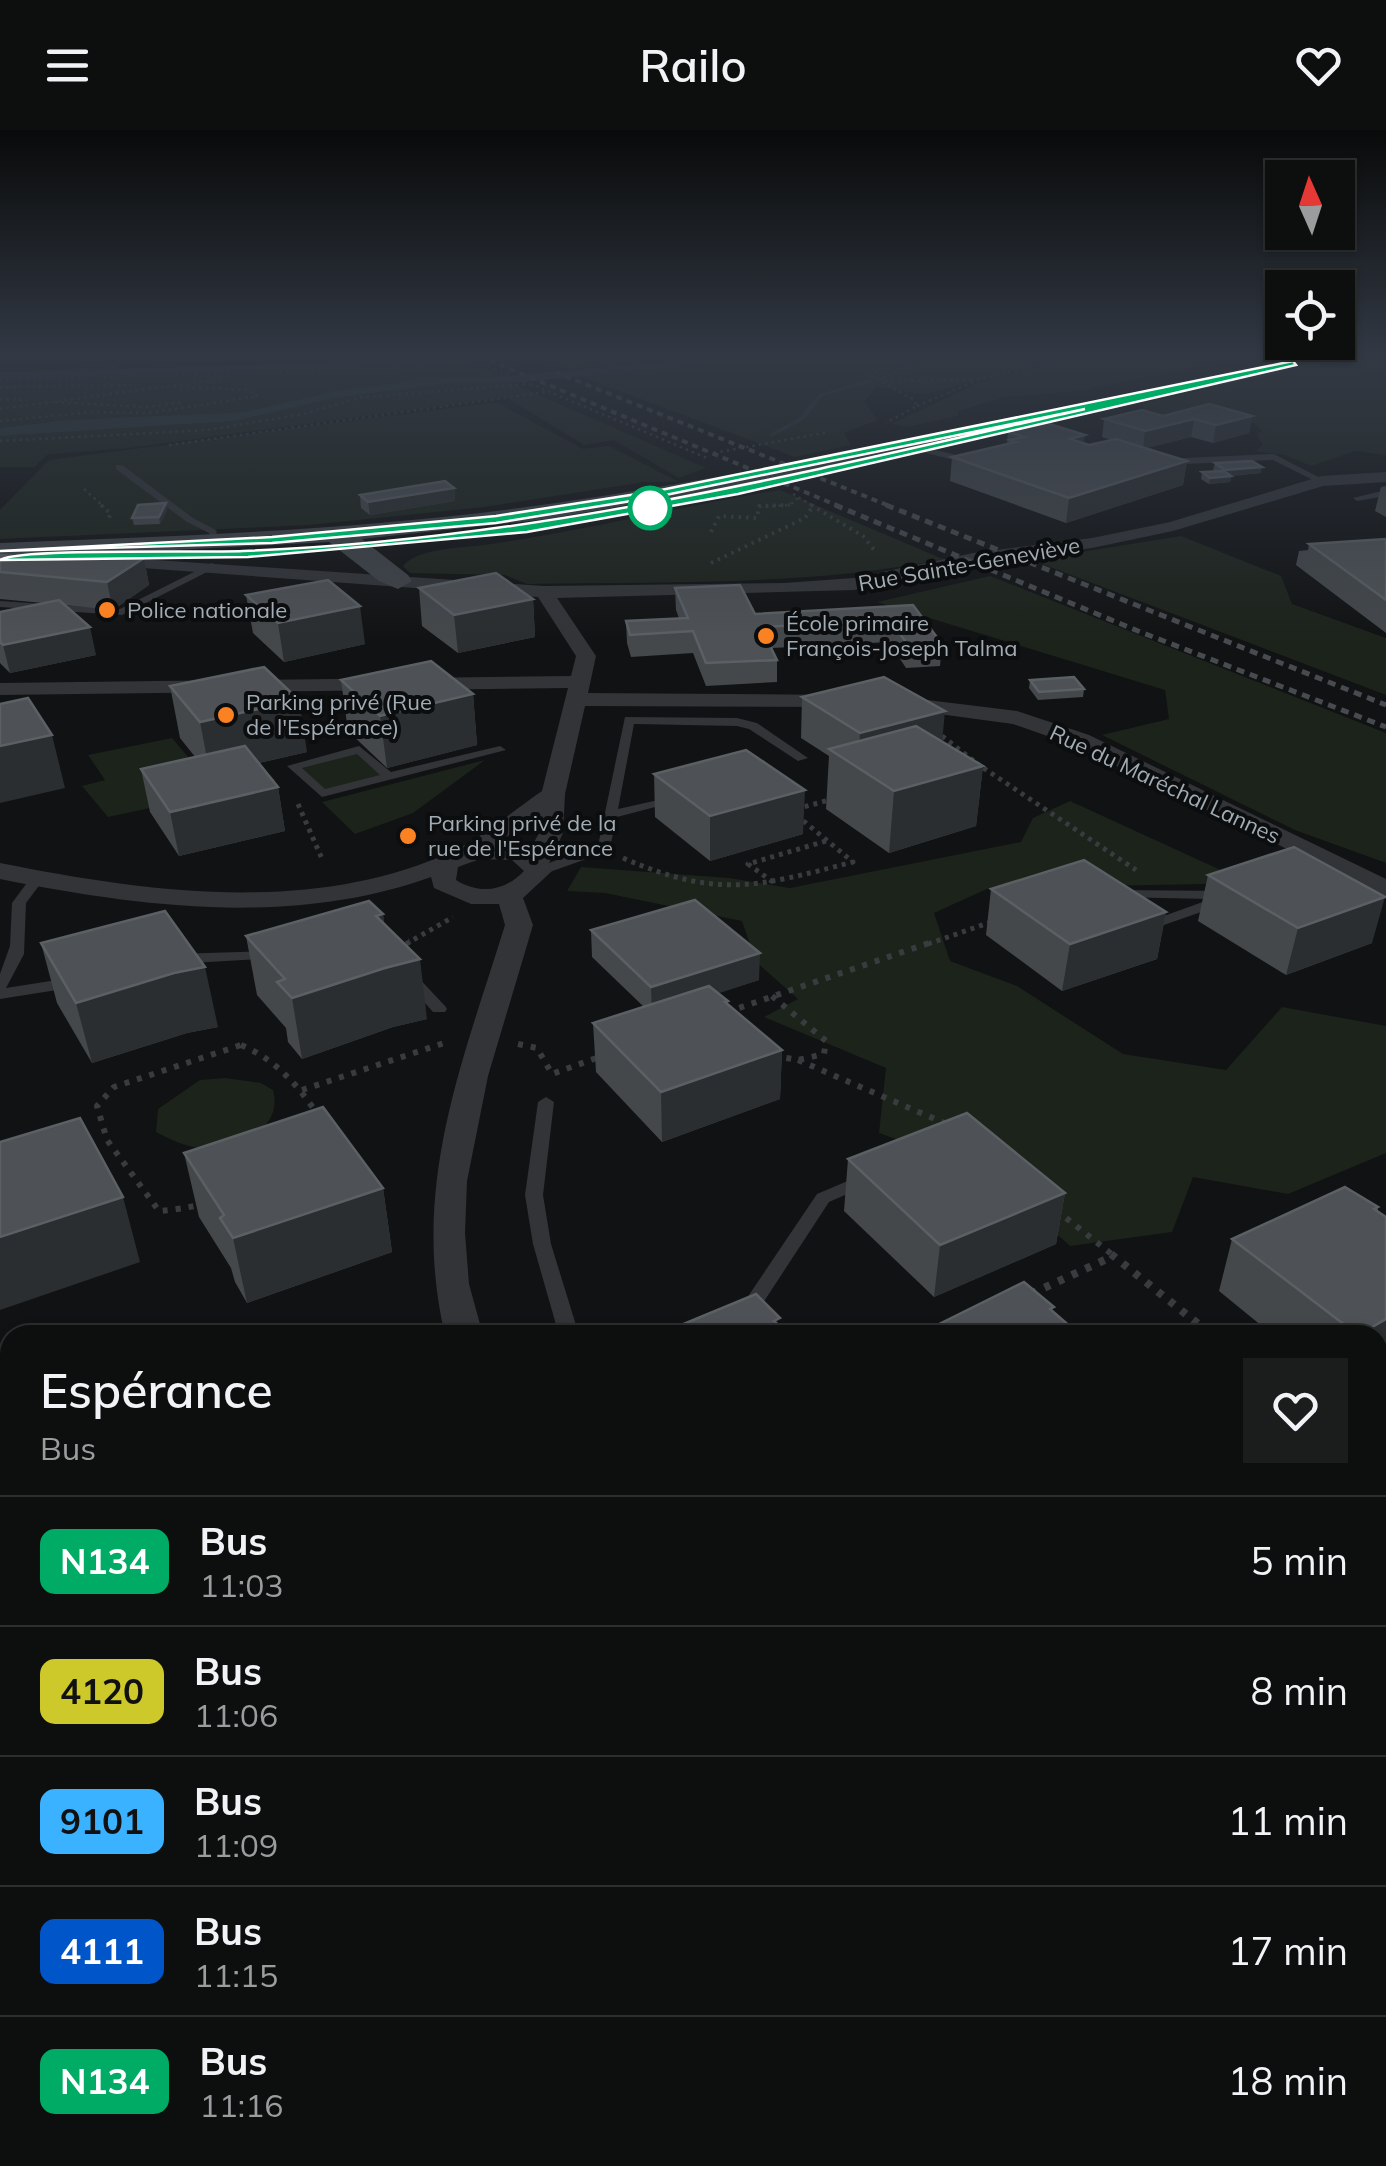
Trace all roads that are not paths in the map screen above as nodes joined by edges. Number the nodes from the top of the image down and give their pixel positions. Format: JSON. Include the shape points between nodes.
{"nodes":[{"id":1,"x":859,"y":451,"type":"edge"},
{"id":2,"x":917,"y":451,"type":"edge"},
{"id":3,"x":940,"y":451,"type":"edge"},
{"id":4,"x":1151,"y":461,"type":"edge"},
{"id":5,"x":986,"y":466,"type":"edge"},
{"id":6,"x":119,"y":467,"type":"dead end"},
{"id":7,"x":1386,"y":477,"type":"edge"},
{"id":8,"x":1322,"y":482,"type":"junction"},
{"id":9,"x":1386,"y":493,"type":"edge"},
{"id":10,"x":1357,"y":498,"type":"dead end"},
{"id":11,"x":0,"y":551,"type":"edge"},
{"id":12,"x":214,"y":555,"type":"junction"},
{"id":13,"x":348,"y":555,"type":"junction"},
{"id":14,"x":96,"y":559,"type":"junction"},
{"id":15,"x":0,"y":560,"type":"edge"},
{"id":16,"x":398,"y":581,"type":"joint"},
{"id":17,"x":544,"y":592,"type":"junction"},
{"id":18,"x":0,"y":604,"type":"edge"},
{"id":19,"x":0,"y":690,"type":"edge"},
{"id":20,"x":577,"y":691,"type":"junction"},
{"id":21,"x":737,"y":711,"type":"junction"},
{"id":22,"x":500,"y":750,"type":"dead end"},
{"id":23,"x":802,"y":758,"type":"dead end"},
{"id":24,"x":389,"y":777,"type":"junction"},
{"id":25,"x":553,"y":794,"type":"junction"},
{"id":26,"x":694,"y":795,"type":"edge"},
{"id":27,"x":613,"y":814,"type":"junction"},
{"id":28,"x":537,"y":867,"type":"junction"},
{"id":29,"x":2,"y":875,"type":"edge"},
{"id":30,"x":37,"y":878,"type":"junction"},
{"id":31,"x":455,"y":881,"type":"junction"},
{"id":32,"x":1386,"y":890,"type":"edge"},
{"id":33,"x":509,"y":894,"type":"junction"},
{"id":34,"x":1108,"y":894,"type":"edge"},
{"id":35,"x":1128,"y":922,"type":"edge"},
{"id":36,"x":388,"y":953,"type":"edge"},
{"id":37,"x":288,"y":954,"type":"edge"},
{"id":38,"x":151,"y":964,"type":"edge"},
{"id":39,"x":94,"y":978,"type":"edge"},
{"id":40,"x":0,"y":990,"type":"edge"},
{"id":41,"x":439,"y":1008,"type":"dead end"},
{"id":42,"x":546,"y":1102,"type":"dead end"},
{"id":43,"x":875,"y":1175,"type":"edge"},
{"id":44,"x":461,"y":1325,"type":"edge"},
{"id":45,"x":566,"y":1325,"type":"edge"},
{"id":46,"x":739,"y":1325,"type":"edge"}],
"edges":[{"from":1,"to":13,"type":"main road"},
{"from":2,"to":13,"type":"main road","via":[[633,511]]},
{"from":3,"to":5,"type":"lane"},
{"from":4,"to":8,"type":"lane","via":[[1274,457]]},
{"from":6,"to":12,"type":"lane","via":[[213,532]]},
{"from":7,"to":8,"type":"street","name":"Rue Sainte-Geneviève"},
{"from":8,"to":17,"type":"street","name":"Rue Sainte-Geneviève","via":[[1159,529],[973,558],[910,575],[784,590]]},
{"from":9,"to":10,"type":"lane"},
{"from":11,"to":12,"type":"main road"},
{"from":12,"to":13,"type":"main road"},
{"from":12,"to":13,"type":"street"},
{"from":12,"to":14,"type":"street"},
{"from":12,"to":18,"type":"lane","via":[[122,612]]},
{"from":13,"to":14,"type":"main road"},
{"from":13,"to":16,"type":"main road"},
{"from":14,"to":15,"type":"main road"},
{"from":16,"to":17,"type":"street","name":"Rue Sainte-Geneviève"},
{"from":17,"to":20,"type":"street","via":[[586,656]]},
{"from":19,"to":20,"type":"street","name":"Rue du Maréchal Lannes"},
{"from":20,"to":21,"type":"street","name":"Rue du Maréchal Lannes"},
{"from":20,"to":25,"type":"street"},
{"from":21,"to":23,"type":"lane"},
{"from":21,"to":27,"type":"lane","via":[[630,720]]},
{"from":21,"to":32,"type":"street","name":"Rue du Maréchal Lannes","via":[[893,702],[1017,718],[1081,740]]},
{"from":22,"to":24,"type":"lane"},
{"from":24,"to":24,"type":"lane","via":[[359,750],[294,766],[322,793]]},
{"from":25,"to":28,"type":"street","via":[[551,833]]},
{"from":25,"to":31,"type":"street"},
{"from":26,"to":27,"type":"lane"},
{"from":27,"to":28,"type":"lane","via":[[604,848]]},
{"from":28,"to":31,"type":"street","via":[[506,851]]},
{"from":28,"to":33,"type":"street","via":[[531,884]]},
{"from":29,"to":30,"type":"street"},
{"from":30,"to":31,"type":"street","via":[[110,893],[263,901]]},
{"from":30,"to":40,"type":"lane","via":[[19,903],[22,942]]},
{"from":31,"to":33,"type":"street","via":[[477,896]]},
{"from":33,"to":44,"type":"street","via":[[519,925],[460,1130],[446,1215]]},
{"from":34,"to":35,"type":"lane","via":[[1230,893],[1144,931]]},
{"from":36,"to":41,"type":"lane"},
{"from":37,"to":38,"type":"lane","via":[[188,956]]},
{"from":39,"to":40,"type":"lane"},
{"from":42,"to":45,"type":"lane","via":[[534,1195]]},
{"from":43,"to":46,"type":"lane","via":[[823,1198]]}]}
